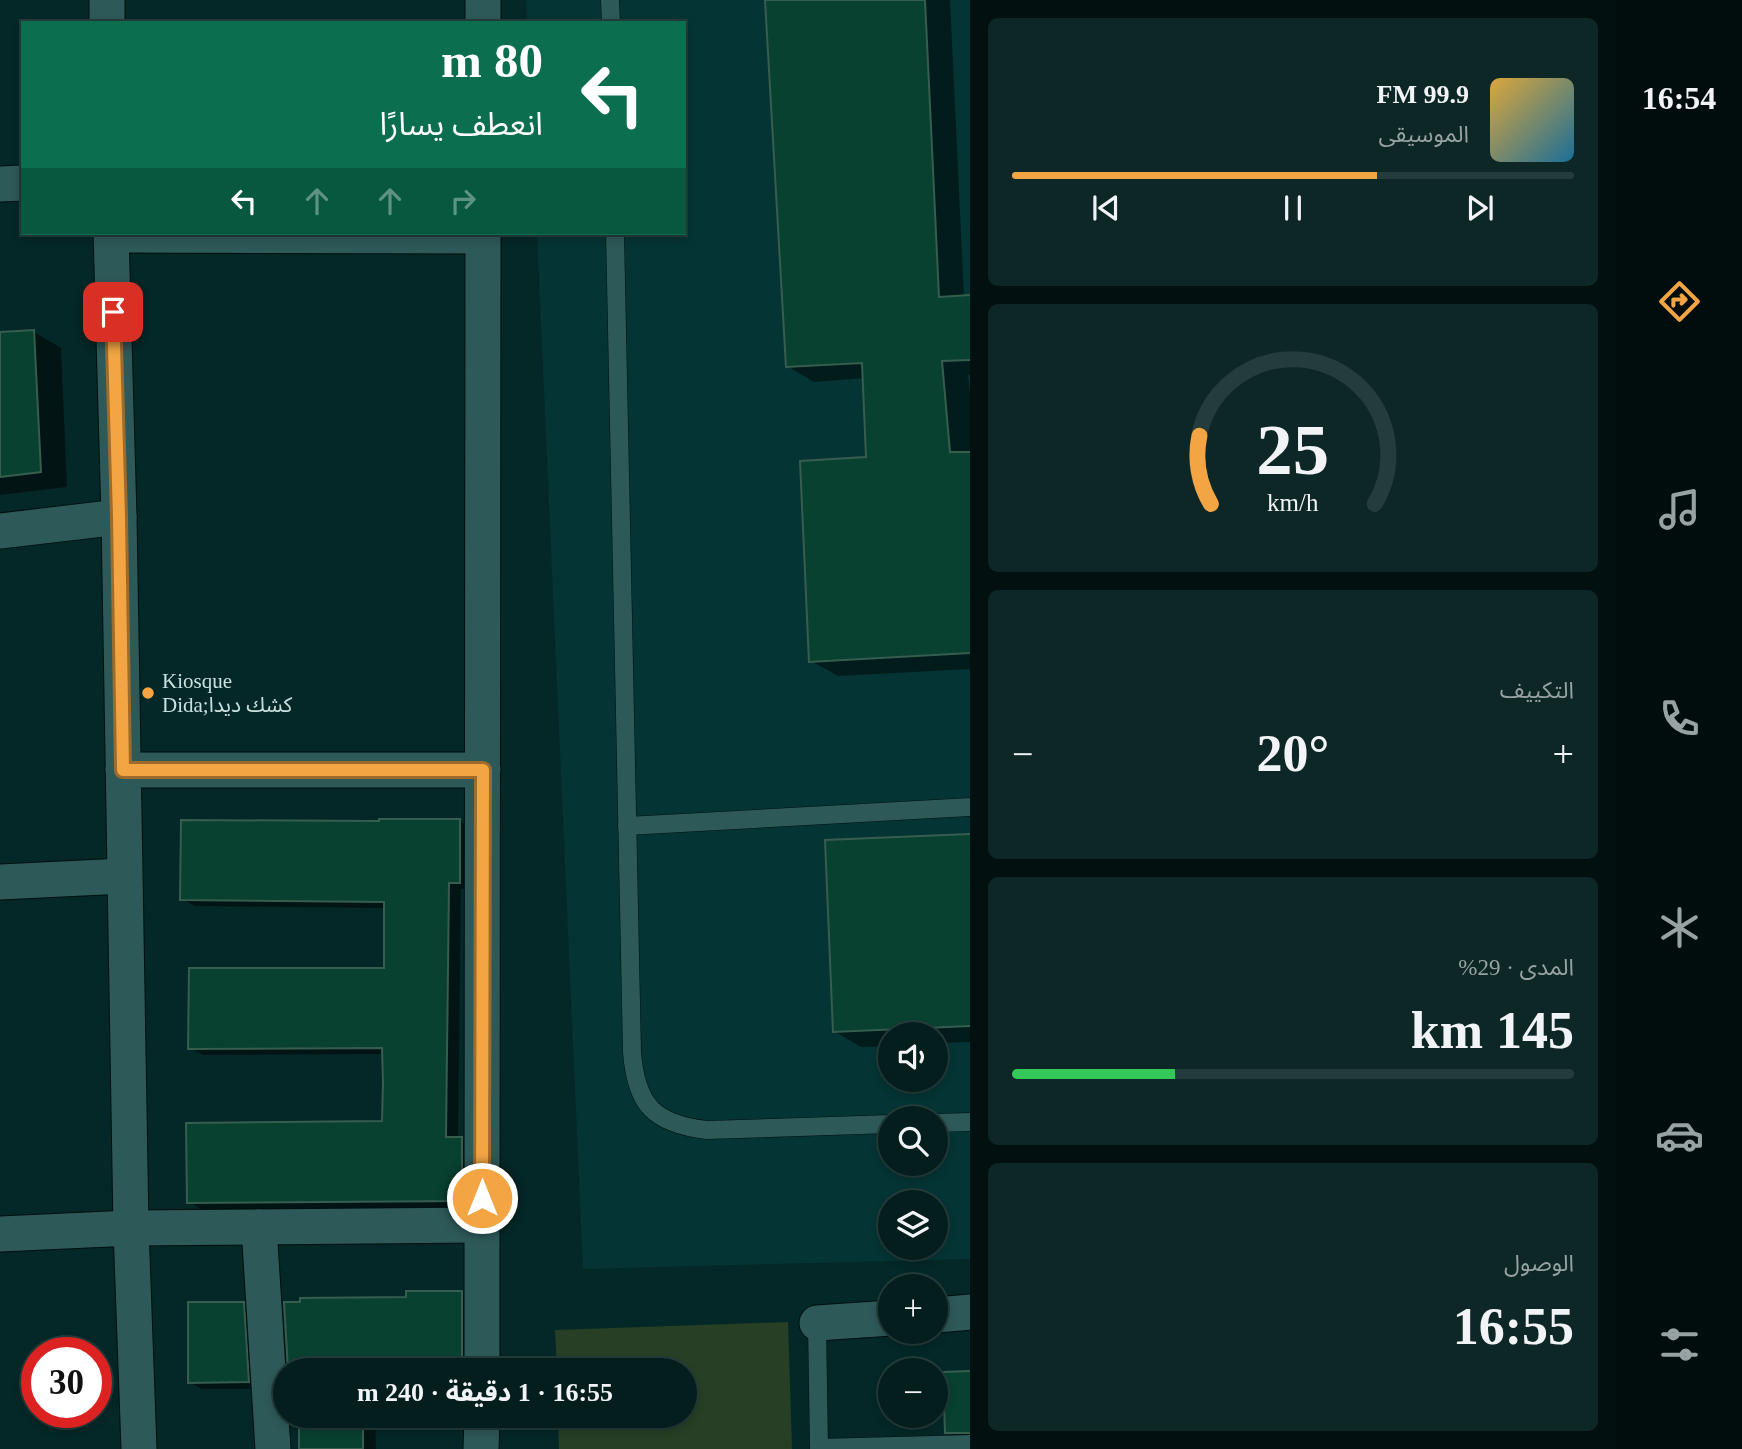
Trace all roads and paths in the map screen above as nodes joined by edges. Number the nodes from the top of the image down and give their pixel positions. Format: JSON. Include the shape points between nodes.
{"nodes":[{"id":1,"x":107,"y":0,"type":"edge"},
{"id":2,"x":484,"y":0,"type":"edge"},
{"id":3,"x":610,"y":0,"type":"edge"},
{"id":4,"x":107,"y":21,"type":"edge"},
{"id":5,"x":483,"y":21,"type":"edge"},
{"id":6,"x":611,"y":21,"type":"edge"},
{"id":7,"x":21,"y":183,"type":"edge"},
{"id":8,"x":0,"y":184,"type":"edge"},
{"id":9,"x":111,"y":235,"type":"edge"},
{"id":10,"x":483,"y":235,"type":"edge"},
{"id":11,"x":615,"y":235,"type":"edge"},
{"id":12,"x":119,"y":517,"type":"junction"},
{"id":13,"x":0,"y":531,"type":"edge"},
{"id":14,"x":123,"y":770,"type":"junction"},
{"id":15,"x":483,"y":770,"type":"junction"},
{"id":16,"x":970,"y":807,"type":"edge"},
{"id":17,"x":627,"y":826,"type":"junction"},
{"id":18,"x":124,"y":876,"type":"junction"},
{"id":19,"x":0,"y":882,"type":"edge"},
{"id":20,"x":970,"y":1122,"type":"edge"},
{"id":21,"x":948,"y":1123,"type":"edge"},
{"id":22,"x":878,"y":1124,"type":"edge"},
{"id":23,"x":482,"y":1225,"type":"junction"},
{"id":24,"x":259,"y":1227,"type":"junction"},
{"id":25,"x":131,"y":1228,"type":"junction"},
{"id":26,"x":0,"y":1234,"type":"edge"},
{"id":27,"x":970,"y":1312,"type":"edge"},
{"id":28,"x":948,"y":1314,"type":"edge"},
{"id":29,"x":878,"y":1319,"type":"edge"},
{"id":30,"x":817,"y":1323,"type":"joint"},
{"id":31,"x":482,"y":1358,"type":"edge"},
{"id":32,"x":481,"y":1428,"type":"edge"},
{"id":33,"x":970,"y":1444,"type":"edge"},
{"id":34,"x":934,"y":1447,"type":"edge"},
{"id":35,"x":139,"y":1449,"type":"edge"},
{"id":36,"x":273,"y":1449,"type":"edge"},
{"id":37,"x":481,"y":1449,"type":"edge"},
{"id":38,"x":819,"y":1449,"type":"edge"}],
"edges":[{"from":1,"to":4,"type":"street"},
{"from":2,"to":5,"type":"street"},
{"from":3,"to":6,"type":"lane"},
{"from":7,"to":8,"type":"street"},
{"from":9,"to":12,"type":"street"},
{"from":10,"to":15,"type":"street"},
{"from":11,"to":17,"type":"lane"},
{"from":12,"to":13,"type":"street"},
{"from":12,"to":14,"type":"street"},
{"from":14,"to":15,"type":"street"},
{"from":14,"to":18,"type":"street"},
{"from":15,"to":23,"type":"street"},
{"from":16,"to":17,"type":"lane"},
{"from":17,"to":22,"type":"lane","via":[[633,1072],[649,1107],[666,1120],[707,1130]]},
{"from":18,"to":19,"type":"street"},
{"from":18,"to":25,"type":"street"},
{"from":20,"to":21,"type":"lane"},
{"from":23,"to":24,"type":"street"},
{"from":23,"to":31,"type":"street"},
{"from":24,"to":25,"type":"street"},
{"from":24,"to":36,"type":"street"},
{"from":25,"to":26,"type":"street"},
{"from":25,"to":35,"type":"street"},
{"from":27,"to":28,"type":"street"},
{"from":29,"to":30,"type":"street"},
{"from":30,"to":38,"type":"lane"},
{"from":32,"to":37,"type":"street"},
{"from":33,"to":34,"type":"lane"},
{"from":34,"to":38,"type":"lane"}]}
